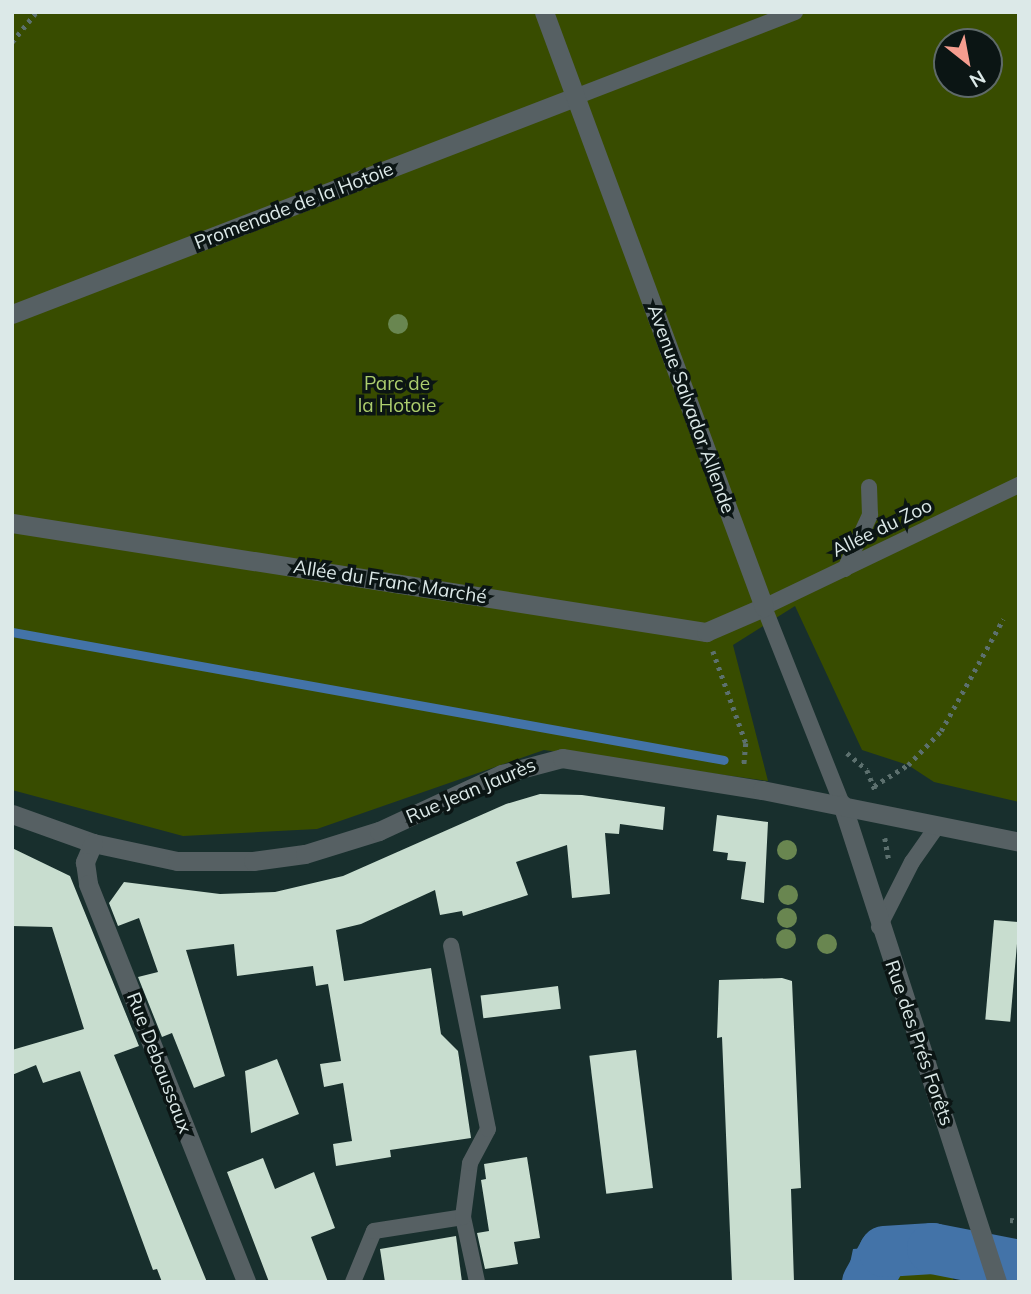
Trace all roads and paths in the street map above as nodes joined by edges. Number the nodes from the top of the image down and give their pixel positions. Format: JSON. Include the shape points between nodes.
{"nodes":[{"id":1,"x":36,"y":12,"type":"edge"},
{"id":2,"x":544,"y":12,"type":"edge"},
{"id":3,"x":795,"y":12,"type":"edge"},
{"id":4,"x":12,"y":42,"type":"edge"},
{"id":5,"x":575,"y":97,"type":"junction"},
{"id":6,"x":12,"y":314,"type":"edge"},
{"id":7,"x":1019,"y":485,"type":"edge"},
{"id":8,"x":869,"y":487,"type":"dead end"},
{"id":9,"x":12,"y":523,"type":"edge"},
{"id":10,"x":845,"y":569,"type":"junction"},
{"id":11,"x":764,"y":607,"type":"junction"},
{"id":12,"x":1003,"y":619,"type":"dead end"},
{"id":13,"x":706,"y":632,"type":"junction"},
{"id":14,"x":742,"y":788,"type":"junction"},
{"id":15,"x":842,"y":804,"type":"junction"},
{"id":16,"x":12,"y":814,"type":"edge"},
{"id":17,"x":938,"y":825,"type":"junction"},
{"id":18,"x":1019,"y":842,"type":"edge"},
{"id":19,"x":93,"y":844,"type":"junction"},
{"id":20,"x":879,"y":927,"type":"junction"},
{"id":21,"x":451,"y":946,"type":"dead end"},
{"id":22,"x":463,"y":1217,"type":"junction"},
{"id":23,"x":1010,"y":1220,"type":"dead end"},
{"id":24,"x":1019,"y":1221,"type":"edge"},
{"id":25,"x":996,"y":1276,"type":"edge"},
{"id":26,"x":246,"y":1282,"type":"edge"},
{"id":27,"x":352,"y":1282,"type":"edge"},
{"id":28,"x":477,"y":1282,"type":"edge"}],
"edges":[{"from":1,"to":4,"type":"path"},
{"from":2,"to":5,"type":"street","name":"Avenue Salvador Allende"},
{"from":3,"to":5,"type":"lane"},
{"from":5,"to":6,"type":"street","name":"Promenade de la Hotoie"},
{"from":5,"to":11,"type":"street","name":"Avenue Salvador Allende"},
{"from":7,"to":10,"type":"lane","name":"Allée du Zoo"},
{"from":8,"to":10,"type":"lane","via":[[870,515]]},
{"from":9,"to":13,"type":"street","name":"Allée du Franc Marché"},
{"from":10,"to":11,"type":"lane","name":"Allée du Zoo"},
{"from":11,"to":13,"type":"street"},
{"from":11,"to":15,"type":"lane","name":"Avenue Salvador Allende"},
{"from":12,"to":15,"type":"path","via":[[941,731],[908,765]]},
{"from":13,"to":14,"type":"path","via":[[747,743]]},
{"from":14,"to":15,"type":"street","name":"Rue Jean Jaurès"},
{"from":14,"to":19,"type":"street","name":"Rue Jean Jaurès","via":[[562,758],[532,763],[379,831],[306,853],[253,861],[177,861]]},
{"from":15,"to":17,"type":"street","name":"Rue Jean Jaurès"},
{"from":15,"to":20,"type":"street","name":"Rue des Prés Forêts"},
{"from":16,"to":19,"type":"street","name":"Rue Jean Jaurès"},
{"from":17,"to":18,"type":"street","name":"Rue Jean Jaurès"},
{"from":17,"to":20,"type":"lane","via":[[912,862]]},
{"from":19,"to":26,"type":"street","name":"Rue Debaussaux","via":[[85,862],[88,884]]},
{"from":20,"to":25,"type":"street","name":"Rue des Prés Forêts"},
{"from":21,"to":22,"type":"lane","via":[[488,1129],[470,1163]]},
{"from":22,"to":27,"type":"lane","via":[[374,1231]]},
{"from":22,"to":28,"type":"lane"},
{"from":23,"to":24,"type":"path"}]}
